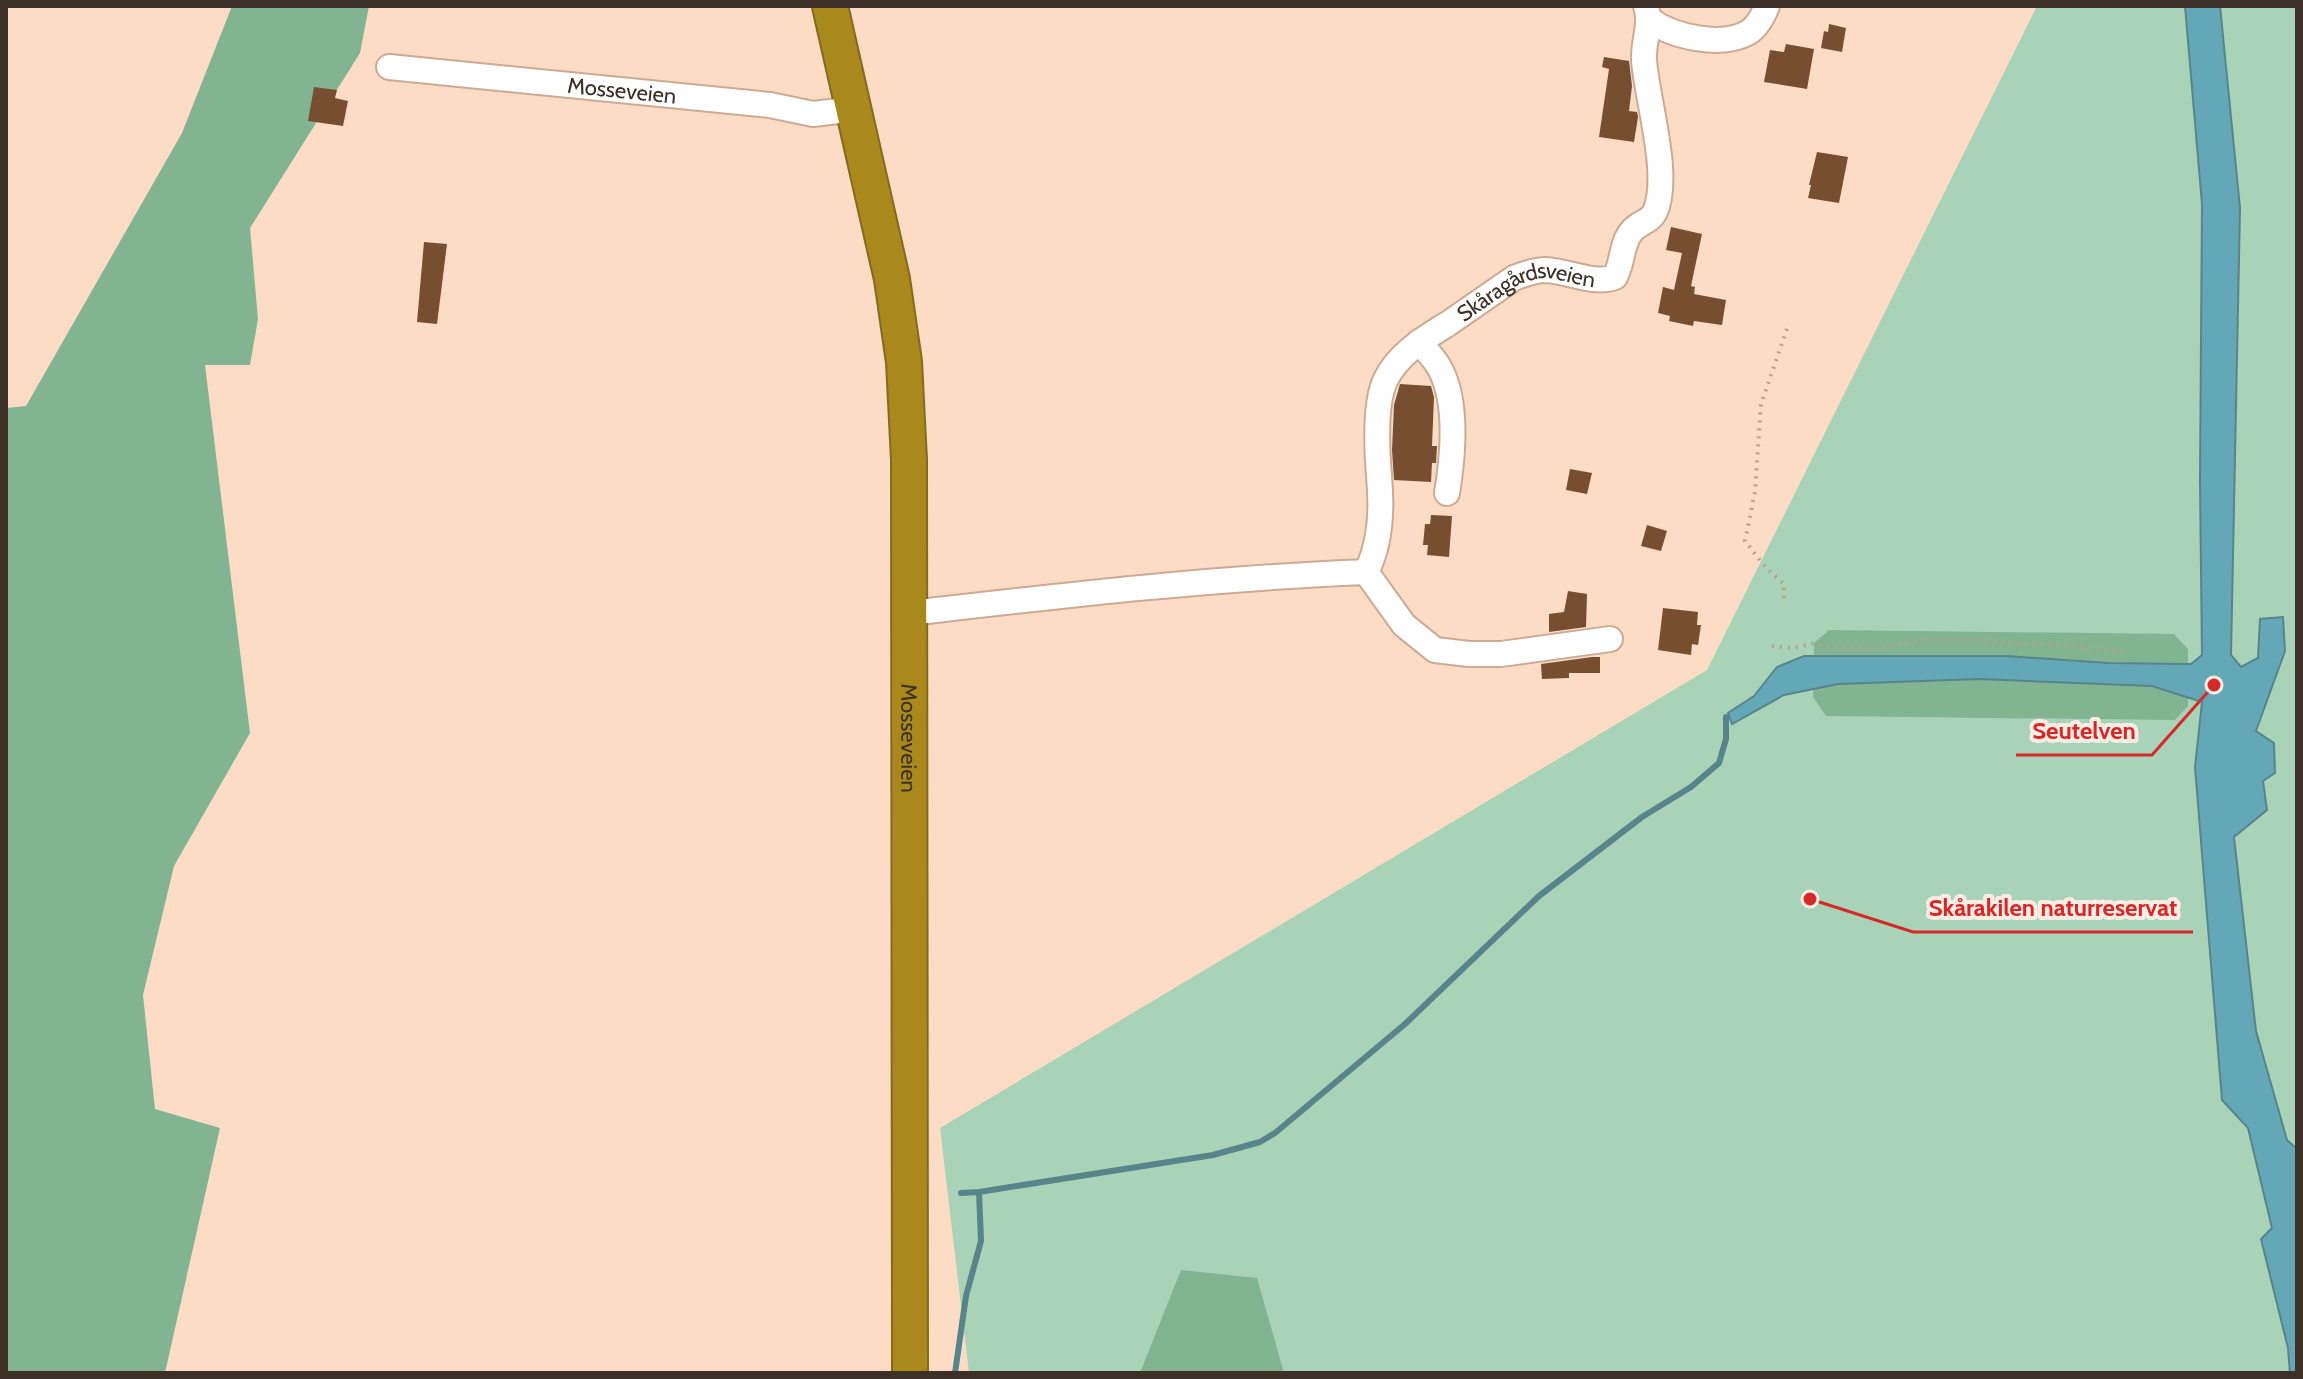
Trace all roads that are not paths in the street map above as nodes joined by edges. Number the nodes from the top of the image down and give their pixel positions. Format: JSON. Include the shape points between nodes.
{"nodes":[{"id":1,"x":830,"y":6,"type":"edge"},
{"id":2,"x":1648,"y":13,"type":"edge"},
{"id":3,"x":1763,"y":14,"type":"edge"},
{"id":4,"x":389,"y":67,"type":"dead end"},
{"id":5,"x":855,"y":109,"type":"junction"},
{"id":6,"x":1419,"y":342,"type":"junction"},
{"id":7,"x":1447,"y":493,"type":"dead end"},
{"id":8,"x":1366,"y":572,"type":"junction"},
{"id":9,"x":909,"y":611,"type":"junction"},
{"id":10,"x":1610,"y":639,"type":"dead end"},
{"id":11,"x":910,"y":1373,"type":"edge"}],
"edges":[{"from":1,"to":5,"type":"highway","name":"Mosseveien"},
{"from":2,"to":3,"type":"street","via":[[1662,28],[1708,39],[1751,31]]},
{"from":2,"to":6,"type":"street","name":"Skåragårdsveien","via":[[1644,58],[1660,178],[1656,210],[1629,234],[1615,277],[1526,273]]},
{"from":4,"to":5,"type":"street","name":"Mosseveien","via":[[770,105],[813,114]]},
{"from":5,"to":9,"type":"highway","name":"Mosseveien","via":[[892,279],[904,362]]},
{"from":6,"to":7,"type":"street","via":[[1438,365],[1450,398],[1452,464]]},
{"from":6,"to":8,"type":"street","name":"Skåragårdsveien","via":[[1386,378],[1381,392],[1377,545]]},
{"from":8,"to":9,"type":"street"},
{"from":8,"to":10,"type":"street","via":[[1404,625],[1435,650],[1501,654]]},
{"from":9,"to":11,"type":"highway","name":"Mosseveien"}]}
